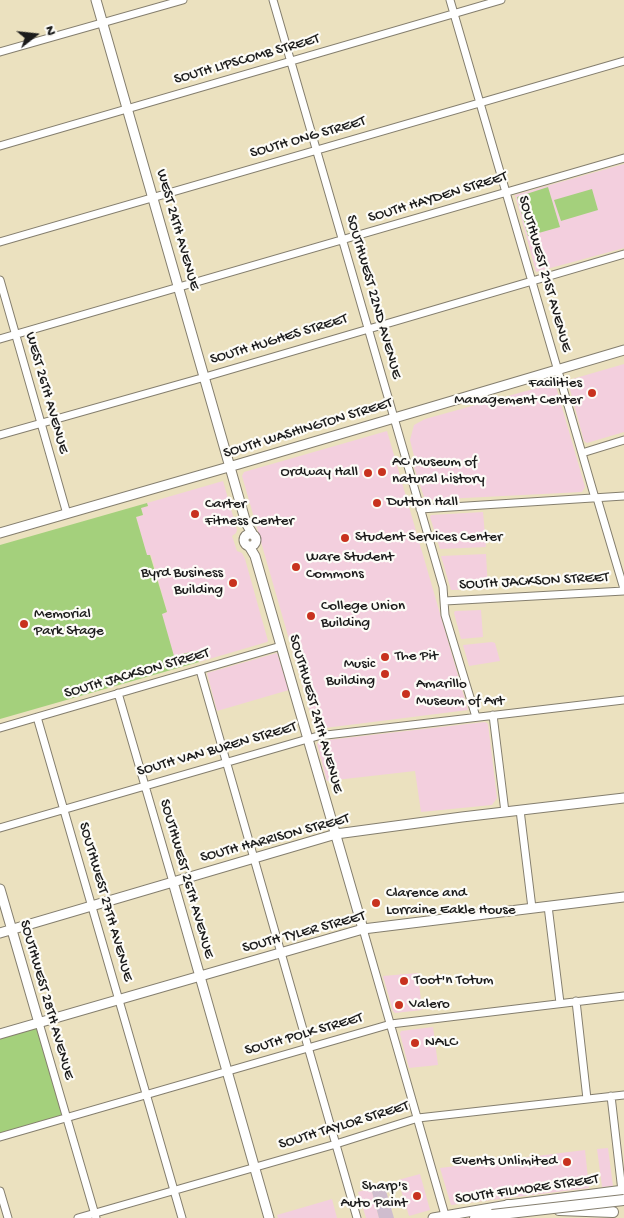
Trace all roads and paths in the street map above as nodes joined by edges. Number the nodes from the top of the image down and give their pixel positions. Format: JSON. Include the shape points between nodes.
{"nodes":[{"id":1,"x":96,"y":0,"type":"edge"},
{"id":2,"x":183,"y":0,"type":"edge"},
{"id":3,"x":273,"y":0,"type":"edge"},
{"id":4,"x":450,"y":0,"type":"edge"},
{"id":5,"x":501,"y":0,"type":"edge"},
{"id":6,"x":454,"y":14,"type":"junction"},
{"id":7,"x":103,"y":23,"type":"junction"},
{"id":8,"x":0,"y":52,"type":"edge"},
{"id":9,"x":624,"y":61,"type":"edge"},
{"id":10,"x":290,"y":62,"type":"junction"},
{"id":11,"x":480,"y":103,"type":"junction"},
{"id":12,"x":127,"y":109,"type":"junction"},
{"id":13,"x":0,"y":146,"type":"edge"},
{"id":14,"x":316,"y":150,"type":"junction"},
{"id":15,"x":624,"y":158,"type":"edge"},
{"id":16,"x":506,"y":191,"type":"junction"},
{"id":17,"x":153,"y":197,"type":"junction"},
{"id":18,"x":342,"y":240,"type":"junction"},
{"id":19,"x":0,"y":242,"type":"edge"},
{"id":20,"x":624,"y":254,"type":"edge"},
{"id":21,"x":0,"y":280,"type":"edge"},
{"id":22,"x":532,"y":281,"type":"junction"},
{"id":23,"x":179,"y":287,"type":"junction"},
{"id":24,"x":369,"y":328,"type":"junction"},
{"id":25,"x":16,"y":335,"type":"junction"},
{"id":26,"x":0,"y":339,"type":"edge"},
{"id":27,"x":624,"y":350,"type":"edge"},
{"id":28,"x":557,"y":370,"type":"junction"},
{"id":29,"x":205,"y":377,"type":"junction"},
{"id":30,"x":394,"y":418,"type":"junction"},
{"id":31,"x":40,"y":423,"type":"junction"},
{"id":32,"x":0,"y":435,"type":"edge"},
{"id":33,"x":624,"y":440,"type":"edge"},
{"id":34,"x":582,"y":453,"type":"junction"},
{"id":35,"x":230,"y":467,"type":"junction"},
{"id":36,"x":624,"y":496,"type":"edge"},
{"id":37,"x":596,"y":498,"type":"junction"},
{"id":38,"x":420,"y":509,"type":"junction"},
{"id":39,"x":67,"y":514,"type":"junction"},
{"id":40,"x":0,"y":533,"type":"edge"},
{"id":41,"x":624,"y":590,"type":"edge"},
{"id":42,"x":445,"y":601,"type":"junction"},
{"id":43,"x":281,"y":646,"type":"junction"},
{"id":44,"x":200,"y":670,"type":"junction"},
{"id":45,"x":118,"y":693,"type":"junction"},
{"id":46,"x":624,"y":700,"type":"edge"},
{"id":47,"x":493,"y":715,"type":"junction"},
{"id":48,"x":37,"y":717,"type":"junction"},
{"id":49,"x":476,"y":717,"type":"junction"},
{"id":50,"x":0,"y":728,"type":"edge"},
{"id":51,"x":308,"y":738,"type":"junction"},
{"id":52,"x":226,"y":762,"type":"junction"},
{"id":53,"x":145,"y":786,"type":"junction"},
{"id":54,"x":624,"y":798,"type":"edge"},
{"id":55,"x":64,"y":809,"type":"junction"},
{"id":56,"x":520,"y":810,"type":"junction"},
{"id":57,"x":504,"y":812,"type":"junction"},
{"id":58,"x":0,"y":828,"type":"edge"},
{"id":59,"x":336,"y":834,"type":"junction"},
{"id":60,"x":254,"y":858,"type":"junction"},
{"id":61,"x":173,"y":882,"type":"junction"},
{"id":62,"x":0,"y":889,"type":"edge"},
{"id":63,"x":624,"y":897,"type":"edge"},
{"id":64,"x":91,"y":906,"type":"junction"},
{"id":65,"x":548,"y":906,"type":"junction"},
{"id":66,"x":532,"y":908,"type":"junction"},
{"id":67,"x":363,"y":929,"type":"junction"},
{"id":68,"x":12,"y":930,"type":"junction"},
{"id":69,"x":0,"y":933,"type":"edge"},
{"id":70,"x":281,"y":953,"type":"junction"},
{"id":71,"x":200,"y":977,"type":"junction"},
{"id":72,"x":624,"y":996,"type":"edge"},
{"id":73,"x":119,"y":1000,"type":"junction"},
{"id":74,"x":576,"y":1002,"type":"junction"},
{"id":75,"x":560,"y":1003,"type":"junction"},
{"id":76,"x":39,"y":1023,"type":"junction"},
{"id":77,"x":391,"y":1024,"type":"junction"},
{"id":78,"x":0,"y":1034,"type":"edge"},
{"id":79,"x":309,"y":1048,"type":"junction"},
{"id":80,"x":228,"y":1072,"type":"junction"},
{"id":81,"x":624,"y":1094,"type":"edge"},
{"id":82,"x":146,"y":1096,"type":"junction"},
{"id":83,"x":611,"y":1096,"type":"junction"},
{"id":84,"x":587,"y":1099,"type":"junction"},
{"id":85,"x":66,"y":1118,"type":"junction"},
{"id":86,"x":418,"y":1118,"type":"junction"},
{"id":87,"x":0,"y":1137,"type":"edge"},
{"id":88,"x":336,"y":1144,"type":"junction"},
{"id":89,"x":254,"y":1167,"type":"junction"},
{"id":90,"x":174,"y":1190,"type":"junction"},
{"id":91,"x":0,"y":1191,"type":"edge"},
{"id":92,"x":623,"y":1193,"type":"edge"},
{"id":93,"x":508,"y":1205,"type":"junction"},
{"id":94,"x":624,"y":1211,"type":"edge"},
{"id":95,"x":613,"y":1212,"type":"junction"},
{"id":96,"x":444,"y":1215,"type":"junction"},
{"id":97,"x":95,"y":1216,"type":"edge"},
{"id":98,"x":8,"y":1218,"type":"edge"},
{"id":99,"x":78,"y":1218,"type":"edge"},
{"id":100,"x":182,"y":1218,"type":"edge"},
{"id":101,"x":269,"y":1218,"type":"edge"},
{"id":102,"x":358,"y":1218,"type":"edge"},
{"id":103,"x":433,"y":1218,"type":"edge"},
{"id":104,"x":475,"y":1218,"type":"edge"},
{"id":105,"x":569,"y":1218,"type":"edge"}],
"edges":[{"from":1,"to":7,"type":"main road","name":"WEST 24TH AVENUE"},
{"from":2,"to":7,"type":"street"},
{"from":3,"to":10,"type":"street","name":"SOUTHWEST 22ND AVENUE"},
{"from":4,"to":6,"type":"street","name":"SOUTHWEST 21ST AVENUE"},
{"from":5,"to":6,"type":"street","name":"SOUTH LIPSCOMB STREET"},
{"from":6,"to":10,"type":"street","name":"SOUTH LIPSCOMB STREET"},
{"from":6,"to":11,"type":"street","name":"SOUTHWEST 21ST AVENUE"},
{"from":7,"to":8,"type":"street"},
{"from":7,"to":12,"type":"main road","name":"WEST 24TH AVENUE"},
{"from":9,"to":11,"type":"street","name":"SOUTH ONG STREET"},
{"from":10,"to":12,"type":"street","name":"SOUTH LIPSCOMB STREET"},
{"from":10,"to":14,"type":"street","name":"SOUTHWEST 22ND AVENUE"},
{"from":11,"to":14,"type":"street","name":"SOUTH ONG STREET"},
{"from":11,"to":16,"type":"street","name":"SOUTHWEST 21ST AVENUE"},
{"from":12,"to":13,"type":"street","name":"SOUTH LIPSCOMB STREET"},
{"from":12,"to":17,"type":"main road","name":"WEST 24TH AVENUE"},
{"from":14,"to":17,"type":"street","name":"SOUTH ONG STREET"},
{"from":14,"to":18,"type":"street","name":"SOUTHWEST 22ND AVENUE"},
{"from":15,"to":16,"type":"street","name":"SOUTH HAYDEN STREET"},
{"from":16,"to":18,"type":"street","name":"SOUTH HAYDEN STREET"},
{"from":16,"to":22,"type":"street","name":"SOUTHWEST 21ST AVENUE"},
{"from":17,"to":19,"type":"street","name":"SOUTH ONG STREET"},
{"from":17,"to":23,"type":"main road","name":"WEST 24TH AVENUE"},
{"from":18,"to":23,"type":"street","name":"SOUTH HAYDEN STREET"},
{"from":18,"to":24,"type":"street","name":"SOUTHWEST 22ND AVENUE"},
{"from":20,"to":22,"type":"street","name":"SOUTH HUGHES STREET"},
{"from":21,"to":25,"type":"street","name":"WEST 26TH AVENUE"},
{"from":22,"to":24,"type":"street","name":"SOUTH HUGHES STREET"},
{"from":22,"to":28,"type":"street","name":"SOUTHWEST 21ST AVENUE"},
{"from":23,"to":25,"type":"street","name":"SOUTH HAYDEN STREET"},
{"from":23,"to":29,"type":"main road","name":"WEST 24TH AVENUE"},
{"from":24,"to":29,"type":"street","name":"SOUTH HUGHES STREET"},
{"from":24,"to":30,"type":"street","name":"SOUTHWEST 22ND AVENUE"},
{"from":25,"to":26,"type":"street","name":"SOUTH HAYDEN STREET"},
{"from":25,"to":31,"type":"street","name":"WEST 26TH AVENUE"},
{"from":27,"to":28,"type":"main road","name":"SOUTH WASHINGTON STREET"},
{"from":28,"to":30,"type":"main road","name":"SOUTH WASHINGTON STREET"},
{"from":28,"to":34,"type":"street","name":"SOUTHWEST 21ST AVENUE"},
{"from":29,"to":31,"type":"street","name":"SOUTH HUGHES STREET"},
{"from":29,"to":35,"type":"main road","name":"WEST 24TH AVENUE"},
{"from":30,"to":35,"type":"main road","name":"SOUTH WASHINGTON STREET"},
{"from":30,"to":38,"type":"street","name":"SOUTHWEST 22ND AVENUE"},
{"from":31,"to":32,"type":"street","name":"SOUTH HUGHES STREET"},
{"from":31,"to":39,"type":"street","name":"WEST 26TH AVENUE"},
{"from":33,"to":34,"type":"street"},
{"from":34,"to":37,"type":"street","name":"SOUTHWEST 21ST AVENUE"},
{"from":35,"to":39,"type":"main road","name":"SOUTH WASHINGTON STREET"},
{"from":35,"to":43,"type":"main road","name":"SOUTHWEST 24TH AVENUE"},
{"from":36,"to":37,"type":"street"},
{"from":37,"to":38,"type":"street"},
{"from":37,"to":41,"type":"street","name":"SOUTHWEST 21ST AVENUE"},
{"from":38,"to":42,"type":"street","name":"SOUTHWEST 22ND AVENUE"},
{"from":39,"to":40,"type":"main road","name":"SOUTH WASHINGTON STREET"},
{"from":41,"to":42,"type":"street","name":"SOUTH JACKSON STREET"},
{"from":42,"to":49,"type":"street","name":"SOUTHWEST 22ND AVENUE","via":[[445,615]]},
{"from":43,"to":44,"type":"street","name":"SOUTH JACKSON STREET"},
{"from":43,"to":51,"type":"main road","name":"SOUTHWEST 24TH AVENUE"},
{"from":44,"to":45,"type":"street","name":"SOUTH JACKSON STREET"},
{"from":44,"to":52,"type":"street"},
{"from":45,"to":48,"type":"street","name":"SOUTH JACKSON STREET"},
{"from":45,"to":53,"type":"street","name":"SOUTHWEST 26TH AVENUE"},
{"from":46,"to":47,"type":"street","name":"SOUTH VAN BUREN STREET"},
{"from":47,"to":49,"type":"street","name":"SOUTH VAN BUREN STREET"},
{"from":47,"to":57,"type":"street"},
{"from":48,"to":50,"type":"street","name":"SOUTH JACKSON STREET"},
{"from":48,"to":55,"type":"street","name":"SOUTHWEST 27TH AVENUE"},
{"from":49,"to":51,"type":"street","name":"SOUTH VAN BUREN STREET"},
{"from":51,"to":52,"type":"street","name":"SOUTH VAN BUREN STREET"},
{"from":51,"to":59,"type":"main road","name":"SOUTHWEST 24TH AVENUE"},
{"from":52,"to":53,"type":"street","name":"SOUTH VAN BUREN STREET"},
{"from":52,"to":60,"type":"street"},
{"from":53,"to":55,"type":"street","name":"SOUTH VAN BUREN STREET"},
{"from":53,"to":61,"type":"street","name":"SOUTHWEST 26TH AVENUE"},
{"from":54,"to":56,"type":"main road","name":"SOUTH HARRISON STREET"},
{"from":55,"to":58,"type":"street","name":"SOUTH VAN BUREN STREET"},
{"from":55,"to":64,"type":"street","name":"SOUTHWEST 27TH AVENUE"},
{"from":56,"to":57,"type":"main road","name":"SOUTH HARRISON STREET"},
{"from":56,"to":66,"type":"street"},
{"from":57,"to":59,"type":"main road","name":"SOUTH HARRISON STREET"},
{"from":59,"to":60,"type":"main road","name":"SOUTH HARRISON STREET"},
{"from":59,"to":67,"type":"main road","name":"SOUTHWEST 24TH AVENUE"},
{"from":60,"to":61,"type":"main road","name":"SOUTH HARRISON STREET"},
{"from":60,"to":70,"type":"street"},
{"from":61,"to":64,"type":"main road","name":"SOUTH HARRISON STREET"},
{"from":61,"to":71,"type":"main road","name":"SOUTHWEST 26TH AVENUE"},
{"from":62,"to":68,"type":"main road","name":"SOUTHWEST 28TH AVENUE"},
{"from":63,"to":65,"type":"main road","name":"SOUTH TYLER STREET"},
{"from":64,"to":68,"type":"main road","name":"SOUTH HARRISON STREET"},
{"from":64,"to":73,"type":"street","name":"SOUTHWEST 27TH AVENUE"},
{"from":65,"to":66,"type":"main road","name":"SOUTH TYLER STREET"},
{"from":65,"to":75,"type":"street"},
{"from":66,"to":67,"type":"main road","name":"SOUTH TYLER STREET"},
{"from":67,"to":70,"type":"main road","name":"SOUTH TYLER STREET"},
{"from":67,"to":77,"type":"street","name":"SOUTHWEST 24TH AVENUE"},
{"from":68,"to":69,"type":"main road","name":"SOUTH HARRISON STREET"},
{"from":68,"to":76,"type":"main road","name":"SOUTHWEST 28TH AVENUE"},
{"from":70,"to":71,"type":"main road","name":"SOUTH TYLER STREET"},
{"from":70,"to":79,"type":"street"},
{"from":71,"to":73,"type":"main road","name":"SOUTH TYLER STREET"},
{"from":71,"to":80,"type":"main road","name":"SOUTHWEST 26TH AVENUE"},
{"from":72,"to":74,"type":"street","name":"SOUTH POLK STREET"},
{"from":73,"to":76,"type":"main road","name":"SOUTH TYLER STREET"},
{"from":73,"to":82,"type":"street","name":"SOUTHWEST 27TH AVENUE"},
{"from":74,"to":75,"type":"street","name":"SOUTH POLK STREET"},
{"from":74,"to":84,"type":"street"},
{"from":75,"to":77,"type":"street","name":"SOUTH POLK STREET"},
{"from":76,"to":78,"type":"main road","name":"SOUTH TYLER STREET"},
{"from":76,"to":85,"type":"street","name":"SOUTHWEST 28TH AVENUE"},
{"from":77,"to":79,"type":"street","name":"SOUTH POLK STREET"},
{"from":77,"to":86,"type":"street","name":"SOUTHWEST 24TH AVENUE"},
{"from":79,"to":80,"type":"street","name":"SOUTH POLK STREET"},
{"from":79,"to":88,"type":"street"},
{"from":80,"to":82,"type":"street","name":"SOUTH POLK STREET"},
{"from":80,"to":89,"type":"main road","name":"SOUTHWEST 26TH AVENUE"},
{"from":81,"to":83,"type":"street","name":"SOUTH TAYLOR STREET"},
{"from":82,"to":85,"type":"street","name":"SOUTH POLK STREET"},
{"from":82,"to":90,"type":"street","name":"SOUTHWEST 27TH AVENUE"},
{"from":83,"to":84,"type":"street","name":"SOUTH TAYLOR STREET"},
{"from":83,"to":92,"type":"street"},
{"from":84,"to":86,"type":"street","name":"SOUTH TAYLOR STREET"},
{"from":85,"to":87,"type":"street","name":"SOUTH POLK STREET"},
{"from":85,"to":97,"type":"street","name":"SOUTHWEST 28TH AVENUE"},
{"from":86,"to":88,"type":"street","name":"SOUTH TAYLOR STREET"},
{"from":86,"to":96,"type":"street","name":"SOUTHWEST 24TH AVENUE"},
{"from":88,"to":89,"type":"street","name":"SOUTH TAYLOR STREET"},
{"from":88,"to":102,"type":"street"},
{"from":89,"to":90,"type":"street","name":"SOUTH TAYLOR STREET"},
{"from":89,"to":101,"type":"main road","name":"SOUTHWEST 26TH AVENUE"},
{"from":90,"to":97,"type":"street","name":"SOUTH TAYLOR STREET"},
{"from":90,"to":100,"type":"street","name":"SOUTHWEST 27TH AVENUE"},
{"from":91,"to":98,"type":"street"},
{"from":92,"to":93,"type":"main road","name":"SOUTH FILMORE STREET"},
{"from":92,"to":104,"type":"highway","bridge":true},
{"from":93,"to":95,"type":"highway","via":[[545,1210]]},
{"from":93,"to":96,"type":"main road","name":"SOUTH FILMORE STREET"},
{"from":94,"to":95,"type":"highway"},
{"from":95,"to":105,"type":"highway"},
{"from":96,"to":103,"type":"main road","name":"SOUTH FILMORE STREET"},
{"from":97,"to":99,"type":"street","name":"SOUTH TAYLOR STREET"}]}
